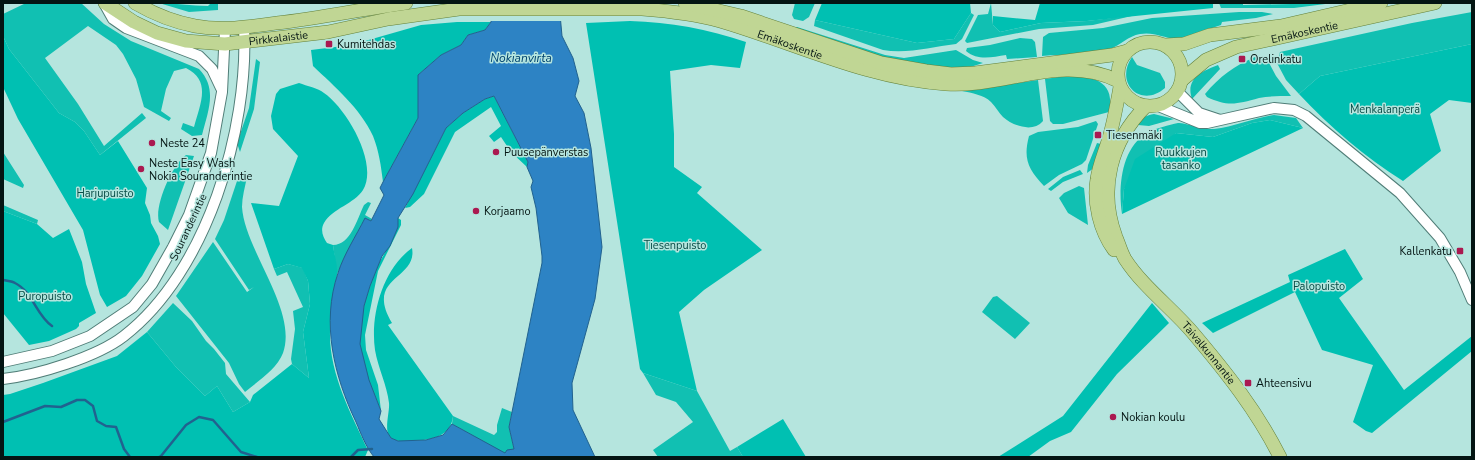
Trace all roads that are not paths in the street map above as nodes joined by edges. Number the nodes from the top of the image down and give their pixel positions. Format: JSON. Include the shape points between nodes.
{"nodes":[{"id":1,"x":104,"y":3,"type":"edge"},
{"id":2,"x":135,"y":3,"type":"edge"},
{"id":3,"x":406,"y":3,"type":"edge"},
{"id":4,"x":686,"y":3,"type":"edge"},
{"id":5,"x":1381,"y":3,"type":"edge"},
{"id":6,"x":1435,"y":3,"type":"edge"},
{"id":7,"x":459,"y":9,"type":"joint"},
{"id":8,"x":244,"y":27,"type":"junction"},
{"id":9,"x":225,"y":28,"type":"junction"},
{"id":10,"x":244,"y":43,"type":"junction"},
{"id":11,"x":225,"y":44,"type":"junction"},
{"id":12,"x":1165,"y":45,"type":"junction"},
{"id":13,"x":1127,"y":51,"type":"junction"},
{"id":14,"x":1119,"y":84,"type":"junction"},
{"id":15,"x":1179,"y":86,"type":"junction"},
{"id":16,"x":222,"y":92,"type":"junction"},
{"id":17,"x":1151,"y":106,"type":"junction"},
{"id":18,"x":1220,"y":120,"type":"junction"},
{"id":19,"x":1125,"y":258,"type":"junction"},
{"id":20,"x":1472,"y":300,"type":"edge"},
{"id":21,"x":3,"y":362,"type":"edge"},
{"id":22,"x":3,"y":379,"type":"edge"},
{"id":23,"x":1280,"y":457,"type":"edge"}],
"edges":[{"from":1,"to":11,"type":"main road","name":"Pirkkalaistie","via":[[157,33],[186,41]]},
{"from":1,"to":16,"type":"street","via":[[113,19],[126,28],[199,56],[215,73]]},
{"from":2,"to":9,"type":"main road","name":"Pirkkalaistie","via":[[178,22]]},
{"from":3,"to":8,"type":"main road","name":"Pirkkalaistie"},
{"from":4,"to":13,"type":"main road","name":"Emäkoskentie","via":[[742,16],[881,63],[941,73],[976,73]]},
{"from":5,"to":12,"type":"main road","name":"Emäkoskentie","via":[[1282,26],[1210,35],[1184,44]]},
{"from":6,"to":15,"type":"main road","name":"Emäkoskentie","via":[[1236,47],[1206,60]]},
{"from":7,"to":10,"type":"main road","name":"Pirkkalaistie","via":[[388,19],[328,32]]},
{"from":7,"to":14,"type":"main road","name":"Emäkoskentie","via":[[642,9],[672,12],[707,18],[843,64],[922,82],[974,84],[1066,70],[1097,72]]},
{"from":8,"to":9,"type":"main road","name":"Pirkkalaistie"},
{"from":8,"to":10,"type":"street","name":"Souranderintie"},
{"from":9,"to":11,"type":"street","name":"Souranderintie"},
{"from":10,"to":11,"type":"main road","name":"Pirkkalaistie"},
{"from":10,"to":22,"type":"street","name":"Souranderintie","via":[[239,108],[230,158],[195,246],[164,295],[145,318],[123,336],[99,350],[54,368]]},
{"from":11,"to":16,"type":"street","name":"Souranderintie"},
{"from":12,"to":13,"type":"main road","via":[[1141,42]]},
{"from":12,"to":15,"type":"main road","via":[[1179,60],[1182,70]]},
{"from":13,"to":14,"type":"main road","via":[[1119,64]]},
{"from":14,"to":17,"type":"main road","via":[[1129,98]]},
{"from":14,"to":19,"type":"main road","name":"Taivalkunnantie","via":[[1096,192],[1104,232],[1115,252]]},
{"from":15,"to":17,"type":"main road","via":[[1168,101]]},
{"from":15,"to":18,"type":"street","via":[[1199,113]]},
{"from":16,"to":21,"type":"street","name":"Souranderintie","via":[[211,153],[188,215],[152,284],[133,307],[90,336],[52,351]]},
{"from":17,"to":18,"type":"street","via":[[1200,123]]},
{"from":17,"to":19,"type":"main road","name":"Taivalkunnantie","via":[[1138,114],[1124,135],[1112,162],[1108,180],[1109,218]]},
{"from":18,"to":20,"type":"street","via":[[1282,108],[1300,113],[1316,122],[1400,193],[1436,232],[1453,258]]},
{"from":19,"to":23,"type":"main road","name":"Taivalkunnantie","via":[[1239,389],[1262,423]]}]}
